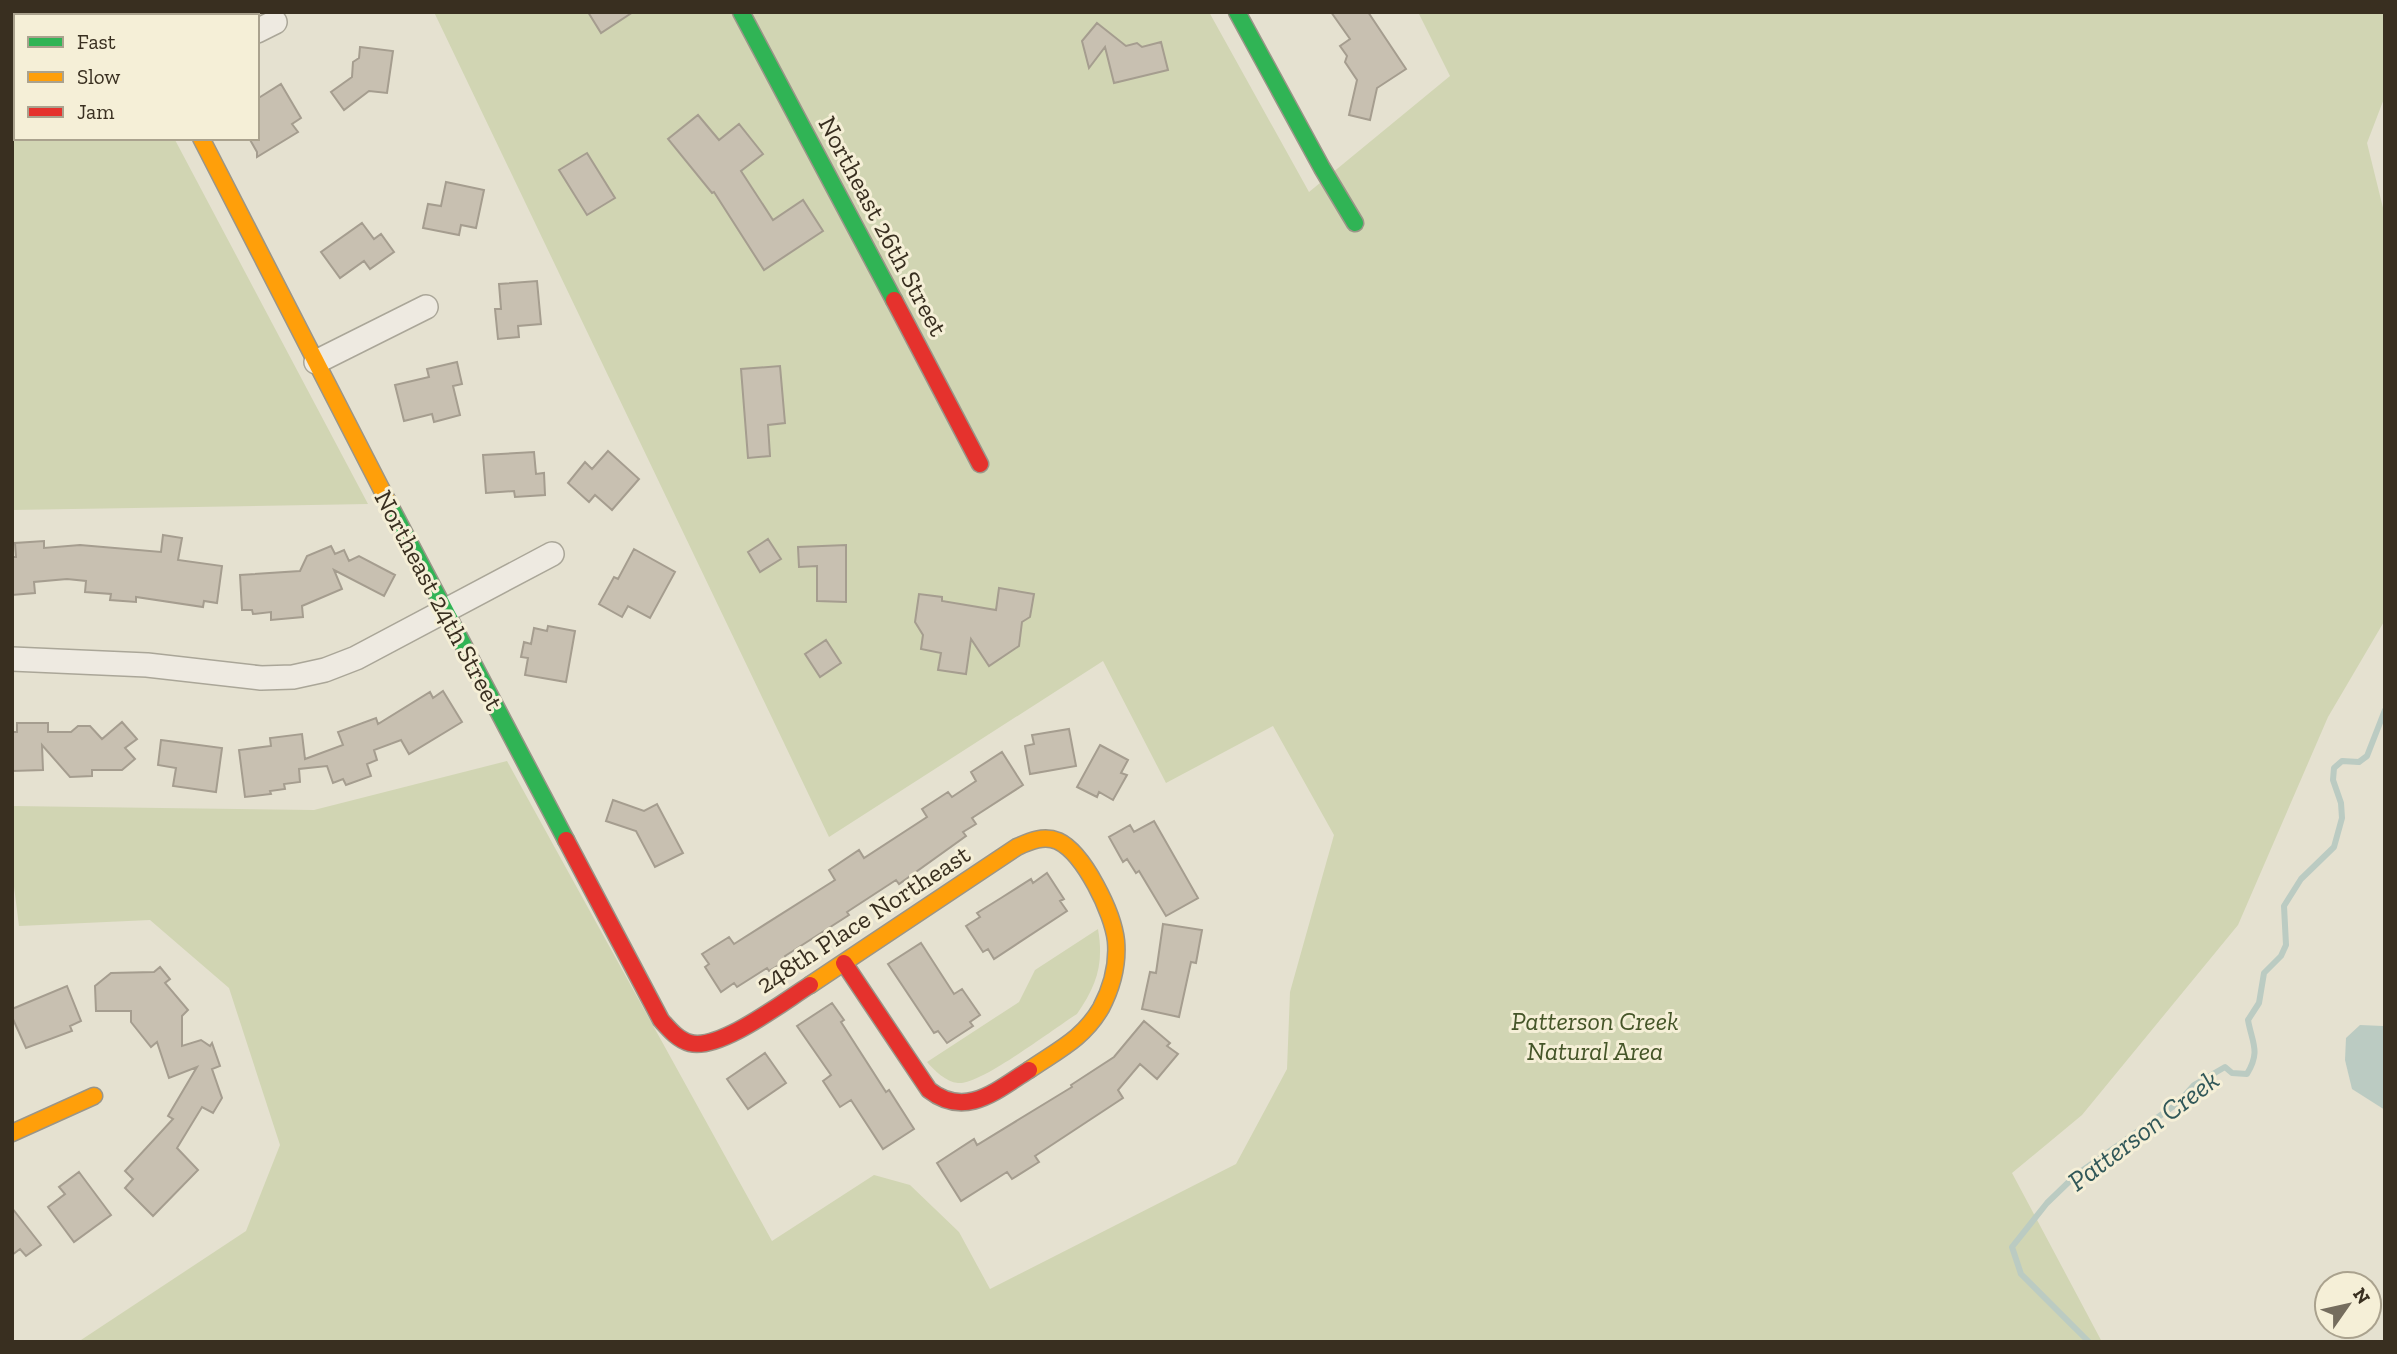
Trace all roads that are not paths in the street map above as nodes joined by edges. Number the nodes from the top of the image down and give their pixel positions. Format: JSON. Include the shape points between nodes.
{"nodes":[{"id":1,"x":741,"y":12,"type":"edge"},
{"id":2,"x":1237,"y":12,"type":"edge"},
{"id":3,"x":202,"y":140,"type":"edge"},
{"id":4,"x":1355,"y":223,"type":"dead end"},
{"id":5,"x":426,"y":307,"type":"dead end"},
{"id":6,"x":316,"y":362,"type":"junction"},
{"id":7,"x":980,"y":464,"type":"dead end"},
{"id":8,"x":552,"y":554,"type":"dead end"},
{"id":9,"x":445,"y":612,"type":"junction"},
{"id":10,"x":12,"y":659,"type":"edge"},
{"id":11,"x":844,"y":963,"type":"junction"},
{"id":12,"x":696,"y":1045,"type":"joint"},
{"id":13,"x":94,"y":1096,"type":"dead end"},
{"id":14,"x":12,"y":1133,"type":"edge"}],
"edges":[{"from":1,"to":7,"type":"street","name":"Northeast 26th Street"},
{"from":2,"to":4,"type":"street"},
{"from":3,"to":6,"type":"street","name":"Northeast 24th Street"},
{"from":5,"to":6,"type":"street"},
{"from":6,"to":9,"type":"street","name":"Northeast 24th Street"},
{"from":8,"to":9,"type":"street"},
{"from":9,"to":10,"type":"street","via":[[356,658],[293,677]]},
{"from":9,"to":12,"type":"street","name":"Northeast 24th Street","via":[[661,1020],[683,1041]]},
{"from":11,"to":11,"type":"street","name":"248th Place Northeast","via":[[1032,839],[1058,841],[1078,858],[1107,911],[1116,959],[1105,1000],[1083,1034],[992,1094],[964,1104],[936,1097],[929,1090]]},
{"from":11,"to":12,"type":"street","name":"248th Place Northeast","via":[[727,1037]]},
{"from":13,"to":14,"type":"street"}]}
